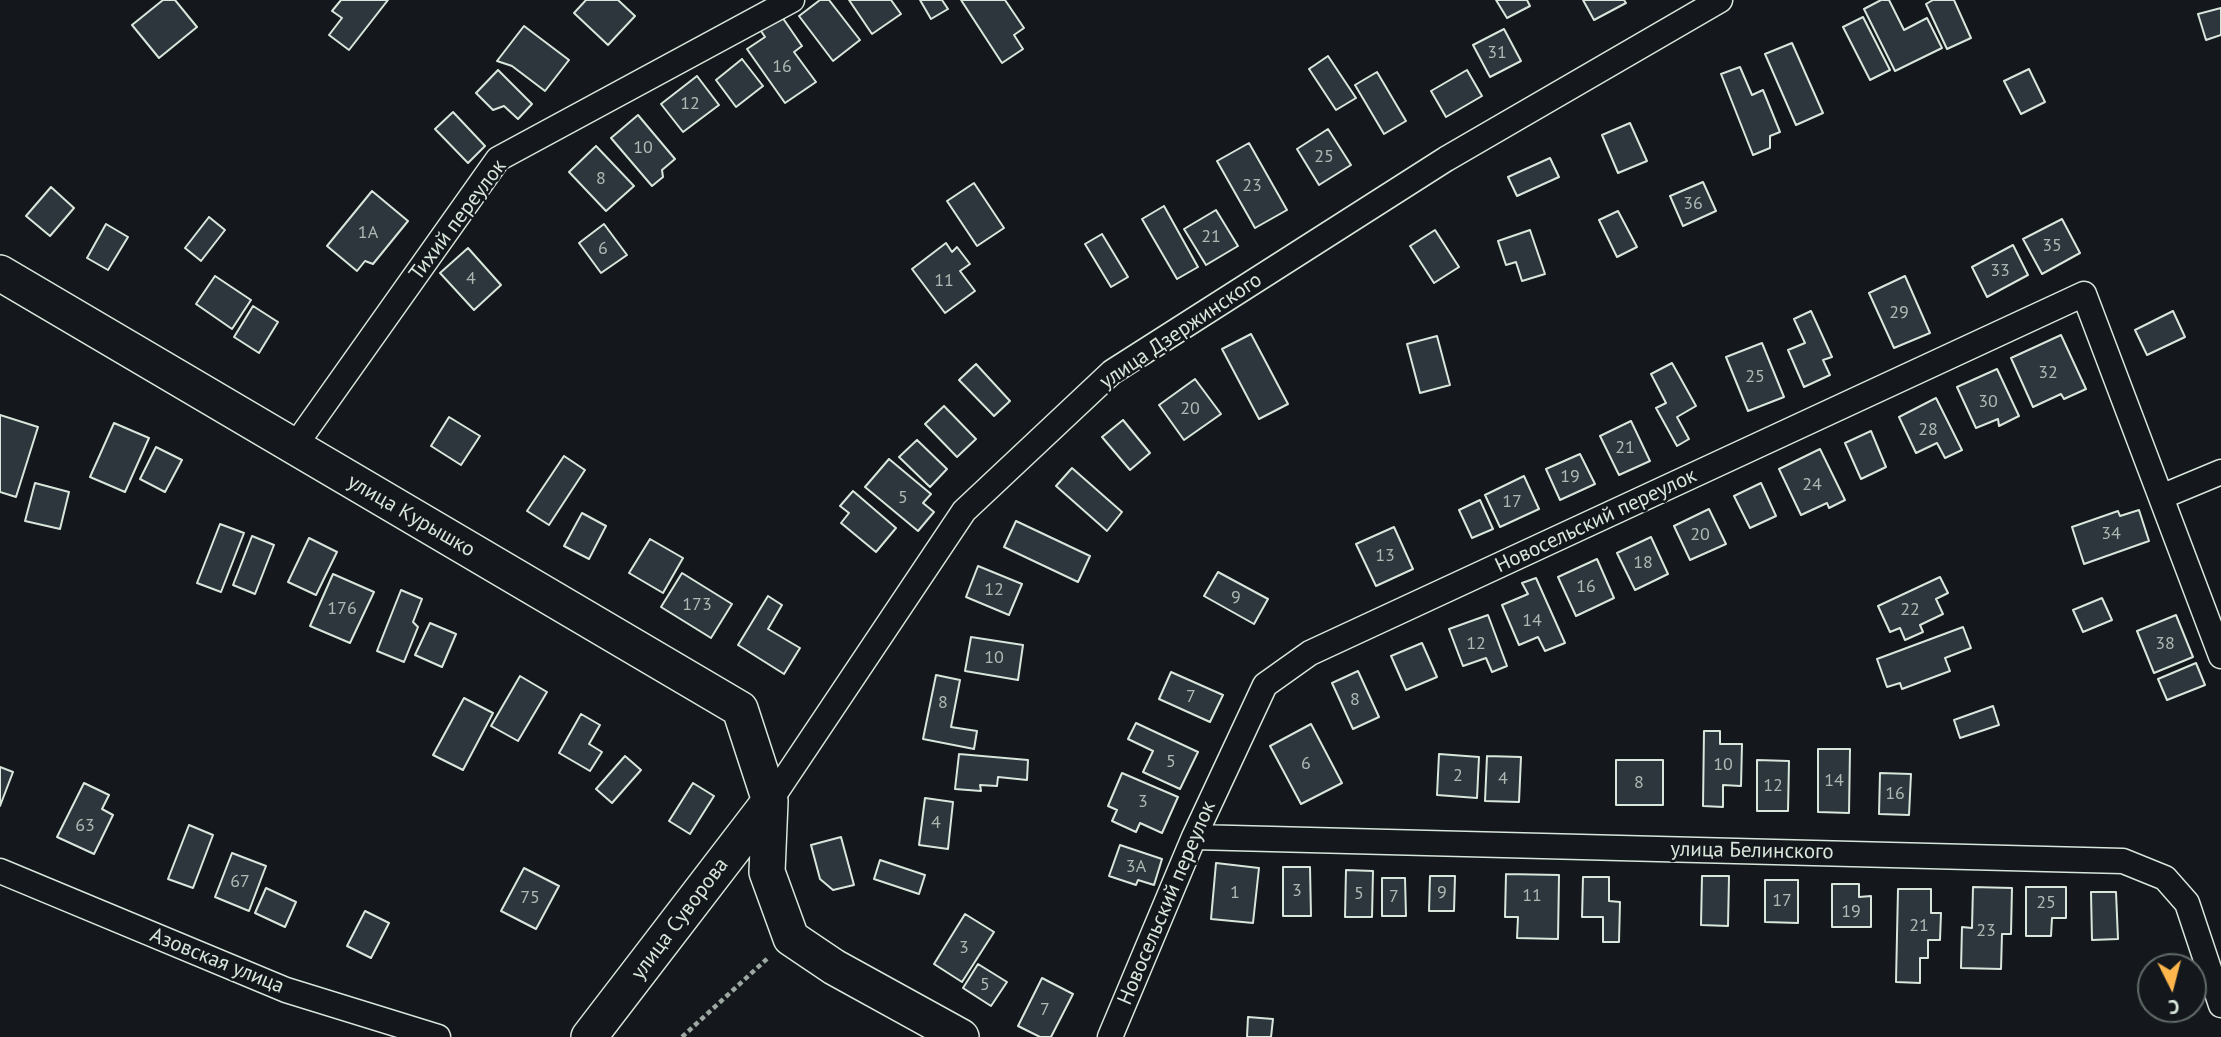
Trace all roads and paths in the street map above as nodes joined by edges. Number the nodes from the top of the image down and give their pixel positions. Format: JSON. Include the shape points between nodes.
{"nodes":[{"id":1,"x":792,"y":0,"type":"edge"},
{"id":2,"x":1720,"y":0,"type":"edge"},
{"id":3,"x":0,"y":273,"type":"edge"},
{"id":4,"x":294,"y":447,"type":"junction"},
{"id":5,"x":2221,"y":472,"type":"edge"},
{"id":6,"x":2161,"y":497,"type":"junction"},
{"id":7,"x":2221,"y":656,"type":"edge"},
{"id":8,"x":770,"y":801,"type":"junction"},
{"id":9,"x":1194,"y":837,"type":"junction"},
{"id":10,"x":0,"y":871,"type":"edge"},
{"id":11,"x":791,"y":938,"type":"junction"},
{"id":12,"x":2221,"y":1005,"type":"edge"},
{"id":13,"x":438,"y":1037,"type":"edge"},
{"id":14,"x":589,"y":1037,"type":"edge"},
{"id":15,"x":682,"y":1037,"type":"edge"},
{"id":16,"x":961,"y":1037,"type":"edge"},
{"id":17,"x":1110,"y":1037,"type":"edge"}],
"edges":[{"from":1,"to":4,"type":"street","name":"Тихий переулок","via":[[498,159]]},
{"from":2,"to":8,"type":"street","name":"улица Дзержинского","via":[[1446,159],[1112,372],[964,511]]},
{"from":3,"to":4,"type":"street","name":"улица Курышко"},
{"from":4,"to":8,"type":"street","name":"улица Курышко","via":[[740,709]]},
{"from":5,"to":6,"type":"street"},
{"from":6,"to":7,"type":"street","name":"Новосельский переулок"},
{"from":6,"to":9,"type":"street","name":"Новосельский переулок","via":[[2084,294],[1310,653],[1265,685]]},
{"from":8,"to":11,"type":"street","via":[[767,872]]},
{"from":8,"to":14,"type":"street","name":"улица Суворова"},
{"from":9,"to":12,"type":"street","name":"улица Белинского","via":[[2123,861],[2165,878],[2187,902]]},
{"from":9,"to":17,"type":"street","name":"Новосельский переулок"},
{"from":10,"to":13,"type":"street","name":"Азовская улица","via":[[286,990]]},
{"from":11,"to":15,"type":"path"},
{"from":11,"to":16,"type":"street"}]}
